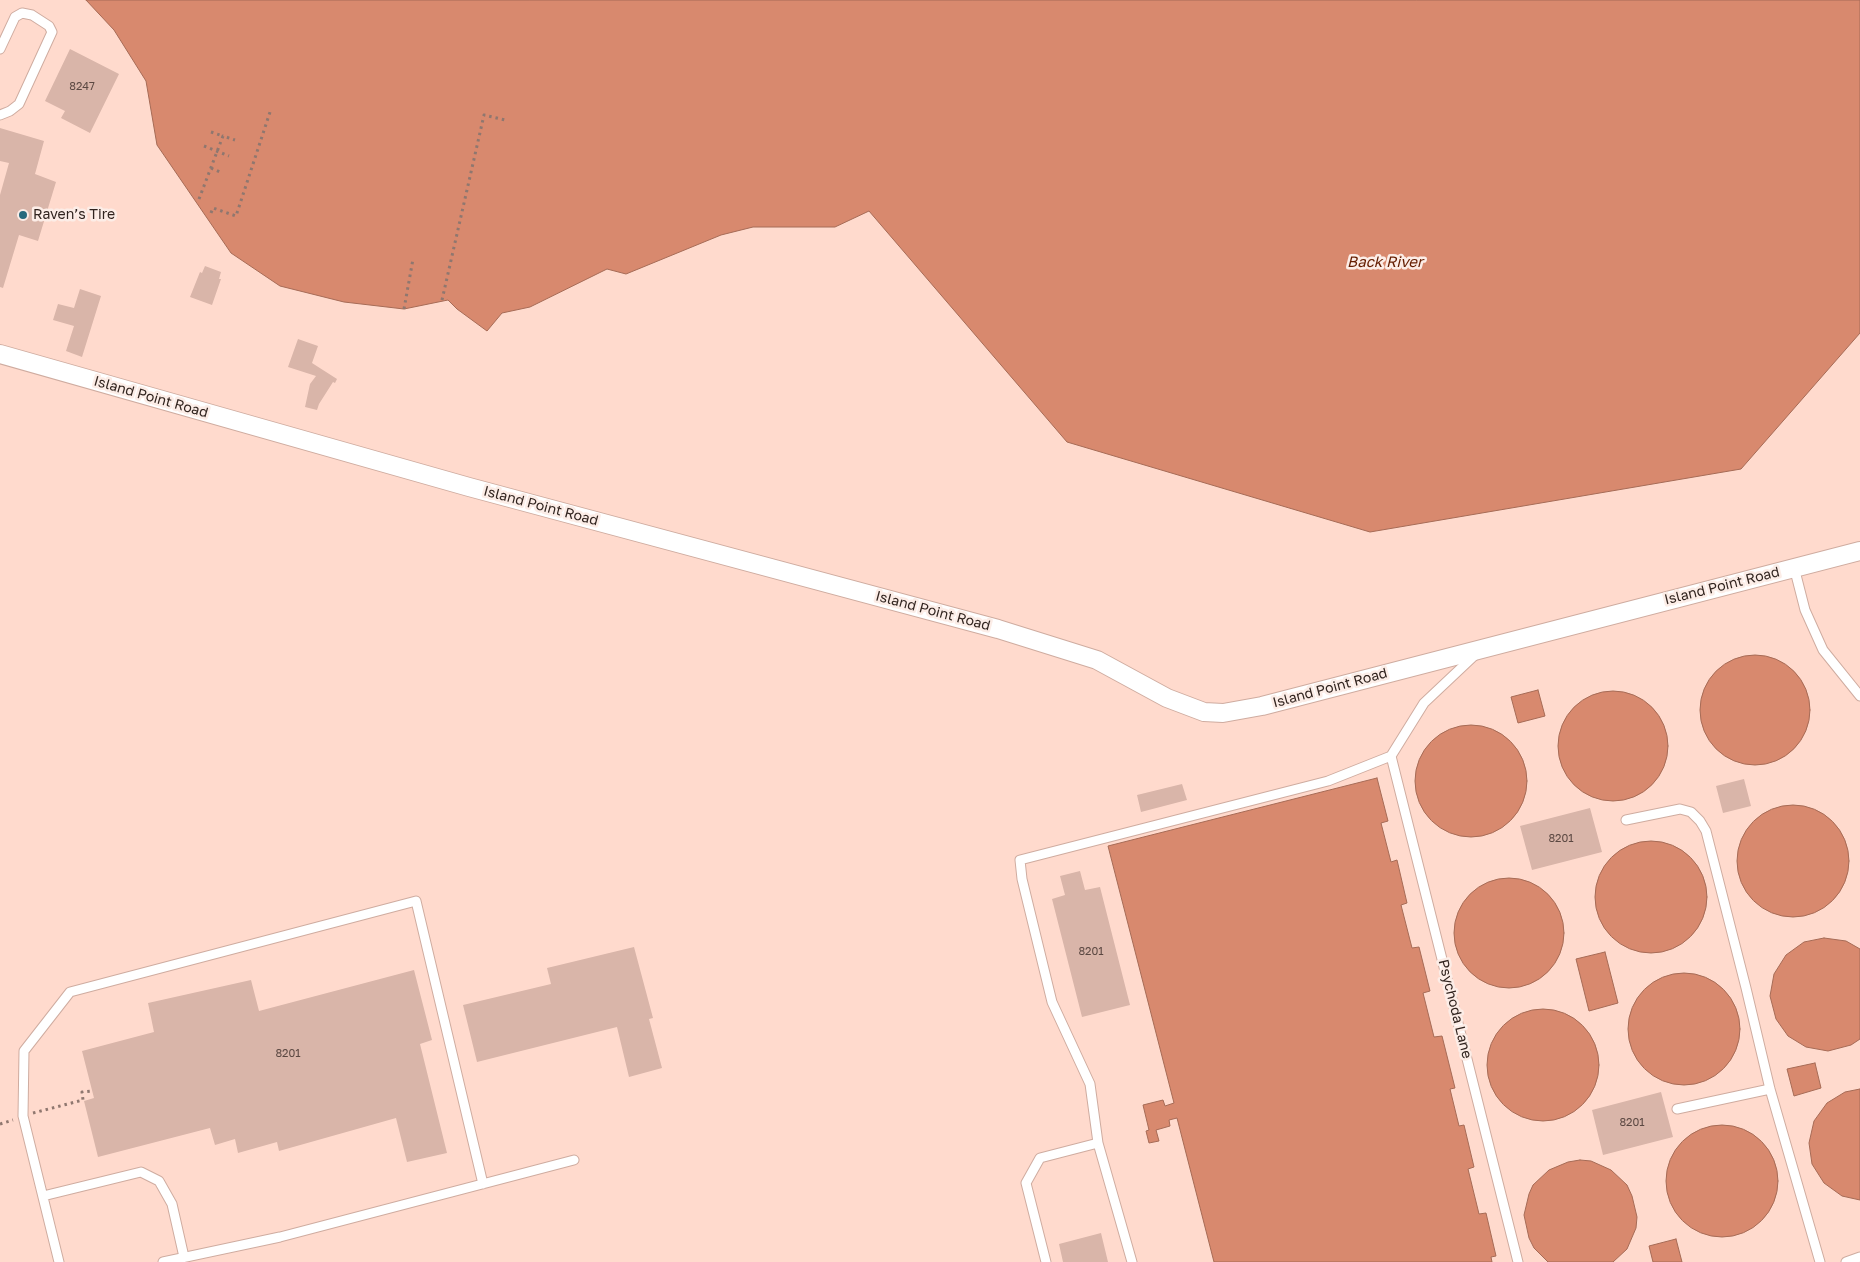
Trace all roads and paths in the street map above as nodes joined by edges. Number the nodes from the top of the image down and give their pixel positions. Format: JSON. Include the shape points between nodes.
{"nodes":[{"id":1,"x":0,"y":50,"type":"edge"},
{"id":2,"x":270,"y":109,"type":"dead end"},
{"id":3,"x":0,"y":115,"type":"edge"},
{"id":4,"x":505,"y":120,"type":"dead end"},
{"id":5,"x":210,"y":132,"type":"dead end"},
{"id":6,"x":223,"y":136,"type":"junction"},
{"id":7,"x":235,"y":140,"type":"dead end"},
{"id":8,"x":204,"y":146,"type":"dead end"},
{"id":9,"x":229,"y":156,"type":"dead end"},
{"id":10,"x":211,"y":168,"type":"junction"},
{"id":11,"x":222,"y":173,"type":"dead end"},
{"id":12,"x":199,"y":199,"type":"dead end"},
{"id":13,"x":211,"y":213,"type":"dead end"},
{"id":14,"x":413,"y":259,"type":"dead end"},
{"id":15,"x":442,"y":300,"type":"dead end"},
{"id":16,"x":404,"y":310,"type":"dead end"},
{"id":17,"x":0,"y":354,"type":"edge"},
{"id":18,"x":1860,"y":551,"type":"edge"},
{"id":19,"x":1794,"y":567,"type":"junction"},
{"id":20,"x":1483,"y":648,"type":"junction"},
{"id":21,"x":1860,"y":696,"type":"edge"},
{"id":22,"x":1391,"y":756,"type":"junction"},
{"id":23,"x":1626,"y":820,"type":"dead end"},
{"id":24,"x":1770,"y":1089,"type":"junction"},
{"id":25,"x":92,"y":1091,"type":"dead end"},
{"id":26,"x":1677,"y":1109,"type":"dead end"},
{"id":27,"x":23,"y":1116,"type":"junction"},
{"id":28,"x":0,"y":1124,"type":"edge"},
{"id":29,"x":1098,"y":1143,"type":"junction"},
{"id":30,"x":574,"y":1160,"type":"dead end"},
{"id":31,"x":483,"y":1184,"type":"junction"},
{"id":32,"x":43,"y":1196,"type":"junction"},
{"id":33,"x":1860,"y":1257,"type":"edge"},
{"id":34,"x":184,"y":1258,"type":"junction"},
{"id":35,"x":59,"y":1262,"type":"edge"},
{"id":36,"x":163,"y":1262,"type":"edge"},
{"id":37,"x":1046,"y":1262,"type":"edge"},
{"id":38,"x":1132,"y":1262,"type":"edge"},
{"id":39,"x":1518,"y":1262,"type":"edge"},
{"id":40,"x":1820,"y":1262,"type":"edge"},
{"id":41,"x":1846,"y":1262,"type":"edge"}],
"edges":[{"from":1,"to":3,"type":"lane","via":[[15,18],[22,14],[32,15],[49,26],[52,32],[19,104]]},
{"from":2,"to":13,"type":"path","via":[[236,216],[213,208]]},
{"from":4,"to":15,"type":"path","via":[[484,115]]},
{"from":5,"to":6,"type":"path"},
{"from":6,"to":7,"type":"path"},
{"from":6,"to":10,"type":"path"},
{"from":8,"to":9,"type":"path"},
{"from":10,"to":11,"type":"path"},
{"from":10,"to":12,"type":"path"},
{"from":14,"to":16,"type":"path"},
{"from":17,"to":20,"type":"street","name":"Island Point Road","via":[[469,487],[998,629],[1098,660],[1167,698],[1204,712],[1223,713],[1262,706]]},
{"from":18,"to":19,"type":"street","name":"Island Point Road"},
{"from":19,"to":20,"type":"street","name":"Island Point Road"},
{"from":19,"to":21,"type":"lane","via":[[1805,610],[1823,650]]},
{"from":20,"to":22,"type":"lane","via":[[1424,703]]},
{"from":22,"to":29,"type":"lane","via":[[1328,781],[1020,860],[1052,1002],[1090,1084]]},
{"from":22,"to":39,"type":"lane","name":"Psychoda Lane"},
{"from":23,"to":24,"type":"lane","via":[[1680,809],[1691,812],[1706,831]]},
{"from":24,"to":26,"type":"lane"},
{"from":24,"to":40,"type":"lane"},
{"from":25,"to":27,"type":"path","via":[[82,1092],[83,1100]]},
{"from":27,"to":28,"type":"path"},
{"from":27,"to":31,"type":"lane","via":[[24,1051],[70,992],[416,901]]},
{"from":27,"to":32,"type":"lane"},
{"from":29,"to":37,"type":"lane","via":[[1040,1158],[1026,1183]]},
{"from":29,"to":38,"type":"lane"},
{"from":30,"to":31,"type":"lane"},
{"from":31,"to":34,"type":"lane","via":[[280,1237]]},
{"from":32,"to":34,"type":"lane","via":[[141,1172],[158,1181],[172,1204]]},
{"from":32,"to":35,"type":"lane"},
{"from":33,"to":41,"type":"lane"},
{"from":34,"to":36,"type":"lane"}]}
